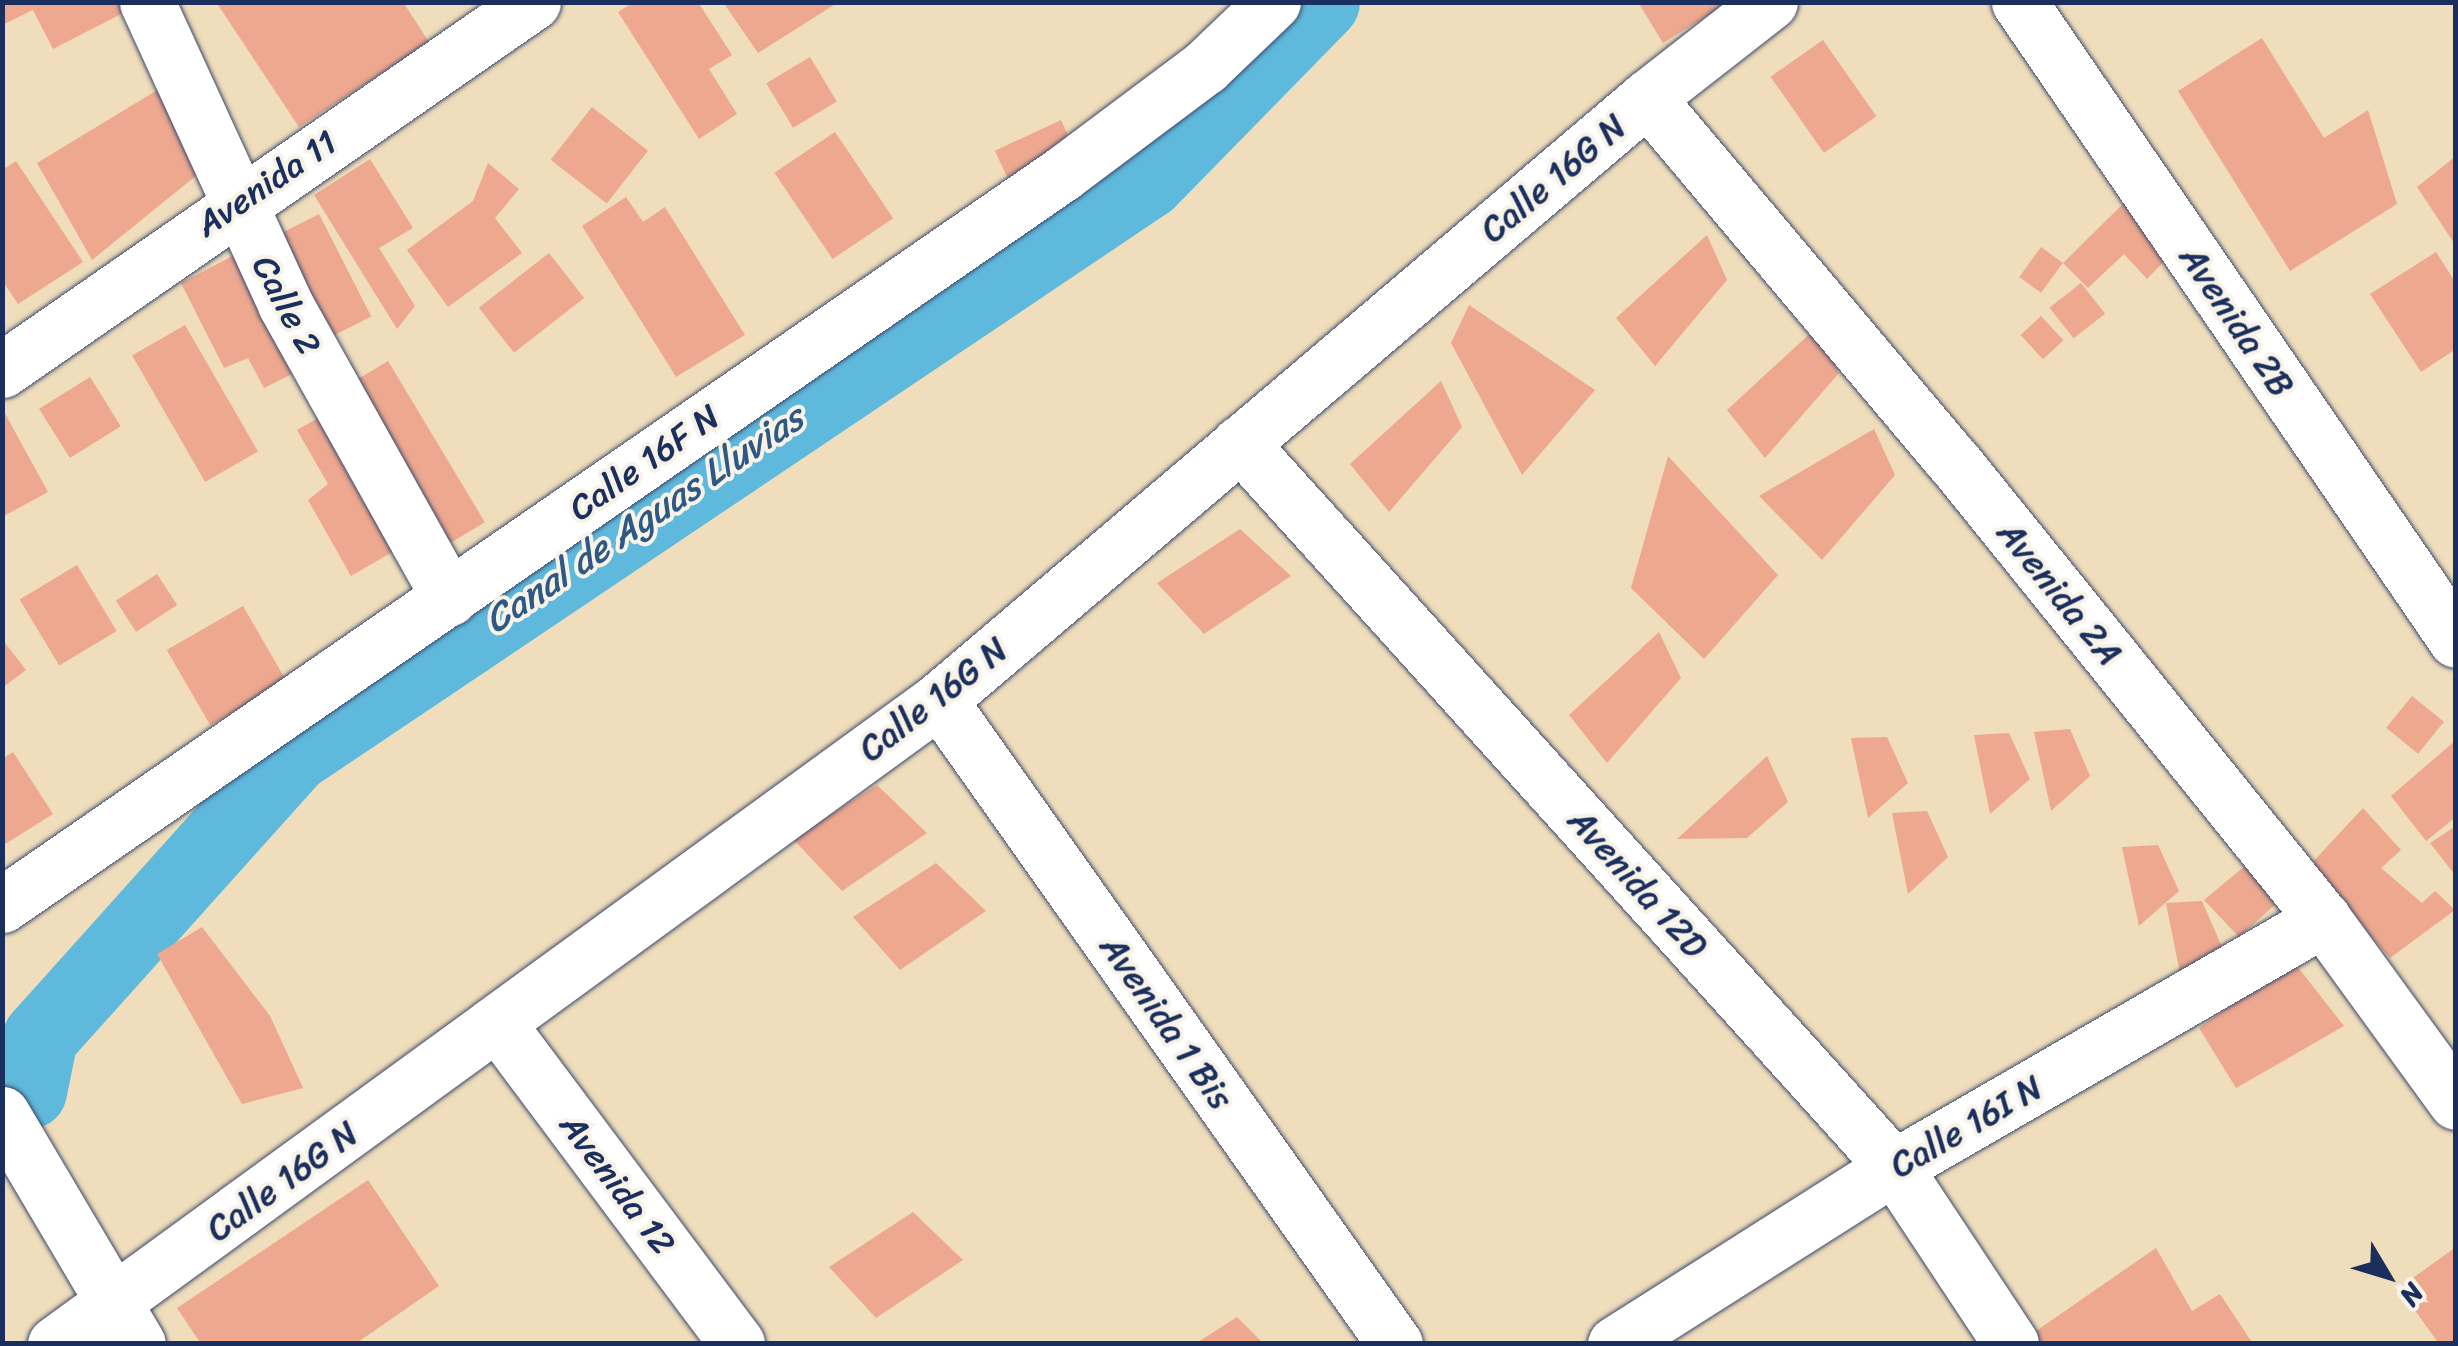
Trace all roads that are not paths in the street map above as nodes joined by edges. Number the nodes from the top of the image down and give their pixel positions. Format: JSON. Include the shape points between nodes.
{"nodes":[{"id":1,"x":147,"y":2,"type":"edge"},
{"id":2,"x":532,"y":2,"type":"edge"},
{"id":3,"x":1273,"y":2,"type":"edge"},
{"id":4,"x":1770,"y":2,"type":"edge"},
{"id":5,"x":2019,"y":2,"type":"edge"},
{"id":6,"x":1647,"y":98,"type":"junction"},
{"id":7,"x":234,"y":204,"type":"junction"},
{"id":8,"x":2,"y":370,"type":"edge"},
{"id":9,"x":1240,"y":443,"type":"junction"},
{"id":10,"x":449,"y":598,"type":"junction"},
{"id":11,"x":2456,"y":640,"type":"edge"},
{"id":12,"x":939,"y":700,"type":"junction"},
{"id":13,"x":2,"y":906,"type":"edge"},
{"id":14,"x":2323,"y":919,"type":"junction"},
{"id":15,"x":498,"y":1024,"type":"junction"},
{"id":16,"x":2456,"y":1102,"type":"edge"},
{"id":17,"x":2,"y":1114,"type":"edge"},
{"id":18,"x":1894,"y":1167,"type":"junction"},
{"id":19,"x":125,"y":1324,"type":"edge"},
{"id":20,"x":55,"y":1344,"type":"edge"},
{"id":21,"x":737,"y":1344,"type":"edge"},
{"id":22,"x":1396,"y":1344,"type":"edge"},
{"id":23,"x":1615,"y":1344,"type":"edge"},
{"id":24,"x":2010,"y":1344,"type":"edge"}],
"edges":[{"from":1,"to":7,"type":"street","name":"Calle 2"},
{"from":2,"to":7,"type":"street","name":"Avenida 11"},
{"from":3,"to":10,"type":"street","name":"Calle 16F N","via":[[1205,66],[1062,174]]},
{"from":4,"to":6,"type":"street","name":"Calle 16G N"},
{"from":5,"to":11,"type":"street","name":"Avenida 2B"},
{"from":6,"to":9,"type":"street","name":"Calle 16G N"},
{"from":6,"to":14,"type":"street","name":"Avenida 2A","via":[[1954,462]]},
{"from":7,"to":8,"type":"street","name":"Avenida 11"},
{"from":7,"to":10,"type":"street","name":"Calle 2"},
{"from":9,"to":12,"type":"street","name":"Calle 16G N"},
{"from":9,"to":18,"type":"street","name":"Avenida 12D"},
{"from":10,"to":13,"type":"street","name":"Calle 16F N"},
{"from":12,"to":15,"type":"street","name":"Calle 16G N"},
{"from":12,"to":22,"type":"street","name":"Avenida 1 Bis"},
{"from":14,"to":16,"type":"street","name":"Avenida 2A"},
{"from":14,"to":18,"type":"street","name":"Calle 16I N"},
{"from":15,"to":19,"type":"street","name":"Calle 16G N"},
{"from":15,"to":21,"type":"street","name":"Avenida 12"},
{"from":17,"to":19,"type":"street"},
{"from":18,"to":23,"type":"street","name":"Calle 16I N"},
{"from":18,"to":24,"type":"street","name":"Avenida 12D"},
{"from":19,"to":20,"type":"street","name":"Calle 16G N"}]}
